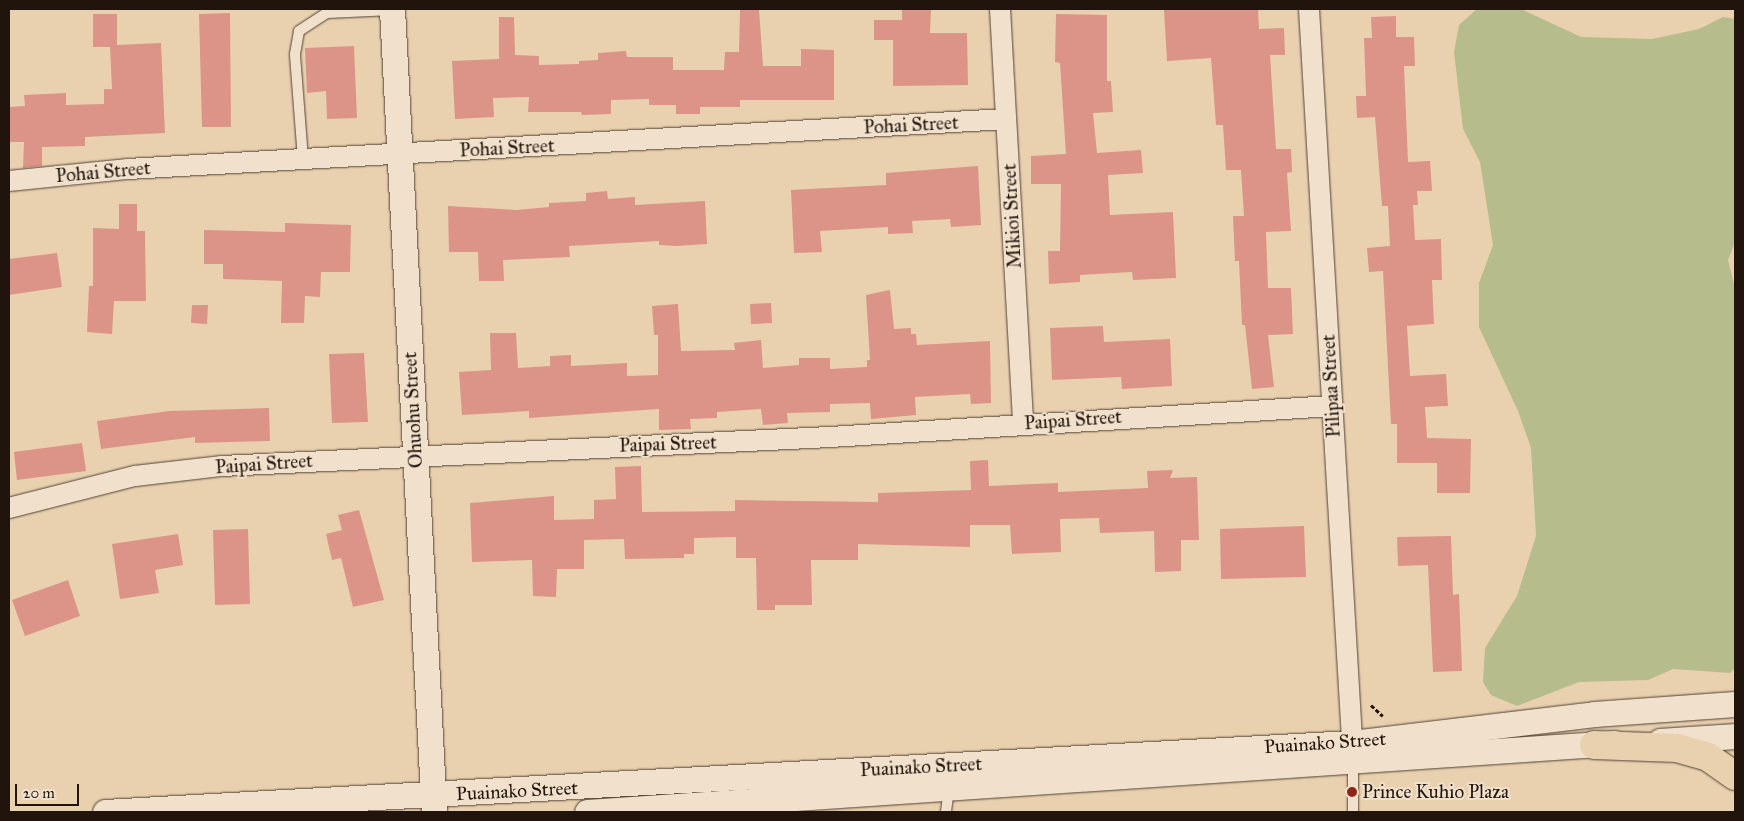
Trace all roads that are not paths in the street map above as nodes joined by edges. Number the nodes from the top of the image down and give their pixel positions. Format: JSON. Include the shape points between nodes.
{"nodes":[{"id":1,"x":392,"y":9,"type":"edge"},
{"id":2,"x":1000,"y":9,"type":"edge"},
{"id":3,"x":1309,"y":9,"type":"edge"},
{"id":4,"x":1006,"y":119,"type":"junction"},
{"id":5,"x":402,"y":154,"type":"junction"},
{"id":6,"x":303,"y":159,"type":"junction"},
{"id":7,"x":9,"y":181,"type":"edge"},
{"id":8,"x":1332,"y":406,"type":"junction"},
{"id":9,"x":1023,"y":423,"type":"junction"},
{"id":10,"x":415,"y":455,"type":"junction"},
{"id":11,"x":9,"y":508,"type":"edge"},
{"id":12,"x":1735,"y":704,"type":"edge"},
{"id":13,"x":1735,"y":736,"type":"edge"},
{"id":14,"x":1594,"y":745,"type":"junction"},
{"id":15,"x":1353,"y":753,"type":"junction"},
{"id":16,"x":953,"y":765,"type":"junction"},
{"id":17,"x":1735,"y":776,"type":"edge"},
{"id":18,"x":947,"y":801,"type":"edge"},
{"id":19,"x":434,"y":804,"type":"edge"},
{"id":20,"x":105,"y":812,"type":"edge"},
{"id":21,"x":587,"y":812,"type":"edge"},
{"id":22,"x":1353,"y":812,"type":"edge"}],
"edges":[{"from":1,"to":5,"type":"street","name":"Ohuohu Street"},
{"from":1,"to":6,"type":"lane","via":[[327,13],[299,31],[295,54]]},
{"from":2,"to":4,"type":"street","name":"Mikioi Street"},
{"from":3,"to":8,"type":"street","name":"Pilipaa Street"},
{"from":4,"to":5,"type":"street","name":"Pohai Street"},
{"from":4,"to":9,"type":"street","name":"Mikioi Street"},
{"from":5,"to":6,"type":"street","name":"Pohai Street"},
{"from":5,"to":10,"type":"street","name":"Ohuohu Street"},
{"from":6,"to":7,"type":"street","name":"Pohai Street","via":[[87,172]]},
{"from":8,"to":9,"type":"street","name":"Paipai Street"},
{"from":8,"to":15,"type":"street","name":"Pilipaa Street"},
{"from":9,"to":10,"type":"street","name":"Paipai Street","via":[[830,437]]},
{"from":10,"to":11,"type":"street","name":"Paipai Street","via":[[222,466],[135,476]]},
{"from":10,"to":19,"type":"street","name":"Ohuohu Street"},
{"from":12,"to":15,"type":"street","name":"Puainako Street","via":[[1594,714]]},
{"from":13,"to":14,"type":"street","name":"Puainako Street"},
{"from":14,"to":15,"type":"street","name":"Puainako Street"},
{"from":14,"to":17,"type":"highway","via":[[1677,748],[1708,757]]},
{"from":15,"to":16,"type":"street","name":"Puainako Street"},
{"from":15,"to":18,"type":"street","name":"Puainako Street"},
{"from":15,"to":22,"type":"lane"},
{"from":16,"to":18,"type":"lane"},
{"from":16,"to":19,"type":"street","name":"Puainako Street"},
{"from":18,"to":21,"type":"street","name":"Puainako Street"},
{"from":19,"to":20,"type":"street","name":"Puainako Street"}]}
